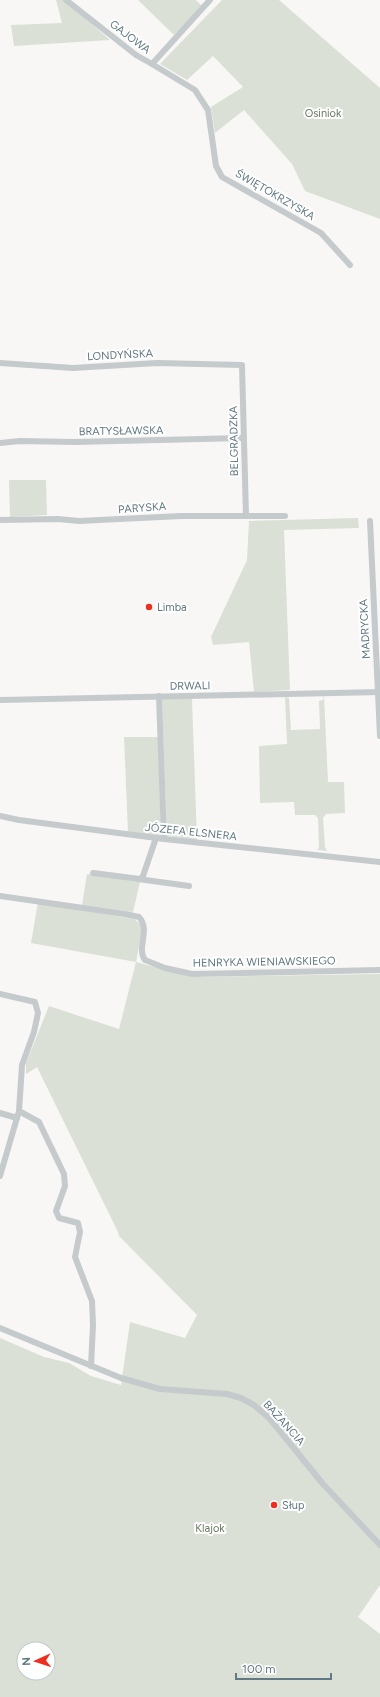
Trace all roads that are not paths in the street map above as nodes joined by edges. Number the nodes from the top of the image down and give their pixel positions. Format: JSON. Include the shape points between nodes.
{"nodes":[{"id":1,"x":66,"y":0,"type":"edge"},
{"id":2,"x":210,"y":0,"type":"edge"},
{"id":3,"x":152,"y":64,"type":"junction"},
{"id":4,"x":350,"y":265,"type":"dead end"},
{"id":5,"x":0,"y":363,"type":"edge"},
{"id":6,"x":242,"y":365,"type":"joint"},
{"id":7,"x":243,"y":438,"type":"junction"},
{"id":8,"x":0,"y":443,"type":"edge"},
{"id":9,"x":246,"y":516,"type":"junction"},
{"id":10,"x":285,"y":516,"type":"dead end"},
{"id":11,"x":0,"y":520,"type":"edge"},
{"id":12,"x":370,"y":522,"type":"dead end"},
{"id":13,"x":379,"y":692,"type":"edge"},
{"id":14,"x":159,"y":696,"type":"junction"},
{"id":15,"x":0,"y":700,"type":"edge"},
{"id":16,"x":380,"y":736,"type":"edge"},
{"id":17,"x":0,"y":816,"type":"edge"},
{"id":18,"x":156,"y":838,"type":"junction"},
{"id":19,"x":164,"y":839,"type":"junction"},
{"id":20,"x":380,"y":862,"type":"edge"},
{"id":21,"x":93,"y":873,"type":"dead end"},
{"id":22,"x":138,"y":879,"type":"junction"},
{"id":23,"x":189,"y":886,"type":"dead end"},
{"id":24,"x":0,"y":896,"type":"edge"},
{"id":25,"x":380,"y":970,"type":"edge"},
{"id":26,"x":0,"y":994,"type":"edge"},
{"id":27,"x":19,"y":1111,"type":"junction"},
{"id":28,"x":0,"y":1113,"type":"edge"},
{"id":29,"x":17,"y":1118,"type":"junction"},
{"id":30,"x":0,"y":1176,"type":"edge"},
{"id":31,"x":0,"y":1328,"type":"edge"},
{"id":32,"x":91,"y":1366,"type":"junction"},
{"id":33,"x":380,"y":1545,"type":"edge"}],
"edges":[{"from":1,"to":3,"type":"street","name":"GAJOWA","via":[[136,55]]},
{"from":2,"to":3,"type":"street","name":"GAJOWA"},
{"from":3,"to":4,"type":"street","name":"ŚWIĘTOKRZYSKA","via":[[195,90],[208,110],[216,166],[222,177],[321,233]]},
{"from":5,"to":6,"type":"street","name":"LONDYŃSKA","via":[[73,368],[157,363]]},
{"from":6,"to":7,"type":"street","name":"BELGRADZKA"},
{"from":7,"to":8,"type":"street","name":"BRATYSŁAWSKA"},
{"from":7,"to":9,"type":"street","name":"BELGRADZKA"},
{"from":9,"to":10,"type":"street","name":"PARYSKA"},
{"from":9,"to":11,"type":"street","name":"PARYSKA","via":[[79,521]]},
{"from":12,"to":13,"type":"street","name":"MADRYCKA"},
{"from":13,"to":14,"type":"street","name":"DRWALI"},
{"from":13,"to":16,"type":"street","name":"MADRYCKA"},
{"from":14,"to":15,"type":"street","name":"DRWALI"},
{"from":14,"to":19,"type":"street"},
{"from":17,"to":18,"type":"street","name":"JÓZEFA ELSNERA"},
{"from":18,"to":19,"type":"street","name":"JÓZEFA ELSNERA"},
{"from":18,"to":22,"type":"street","via":[[143,876]]},
{"from":19,"to":20,"type":"street","name":"JÓZEFA ELSNERA"},
{"from":21,"to":22,"type":"street"},
{"from":22,"to":23,"type":"street"},
{"from":24,"to":25,"type":"street","name":"HENRYKA WIENIAWSKIEGO","via":[[140,917],[145,927],[142,952],[146,960],[165,968],[192,974]]},
{"from":26,"to":27,"type":"street","via":[[35,1002],[37,1017],[22,1065]]},
{"from":27,"to":29,"type":"street"},
{"from":27,"to":32,"type":"street","via":[[39,1122],[64,1174],[65,1186],[56,1211],[59,1218],[78,1223],[80,1232],[75,1257],[92,1301]]},
{"from":28,"to":29,"type":"street"},
{"from":29,"to":30,"type":"street"},
{"from":31,"to":32,"type":"street","name":"BAŻANCIA"},
{"from":32,"to":33,"type":"street","name":"BAŻANCIA","via":[[160,1389],[228,1394],[254,1405],[270,1419],[323,1484]]}]}
